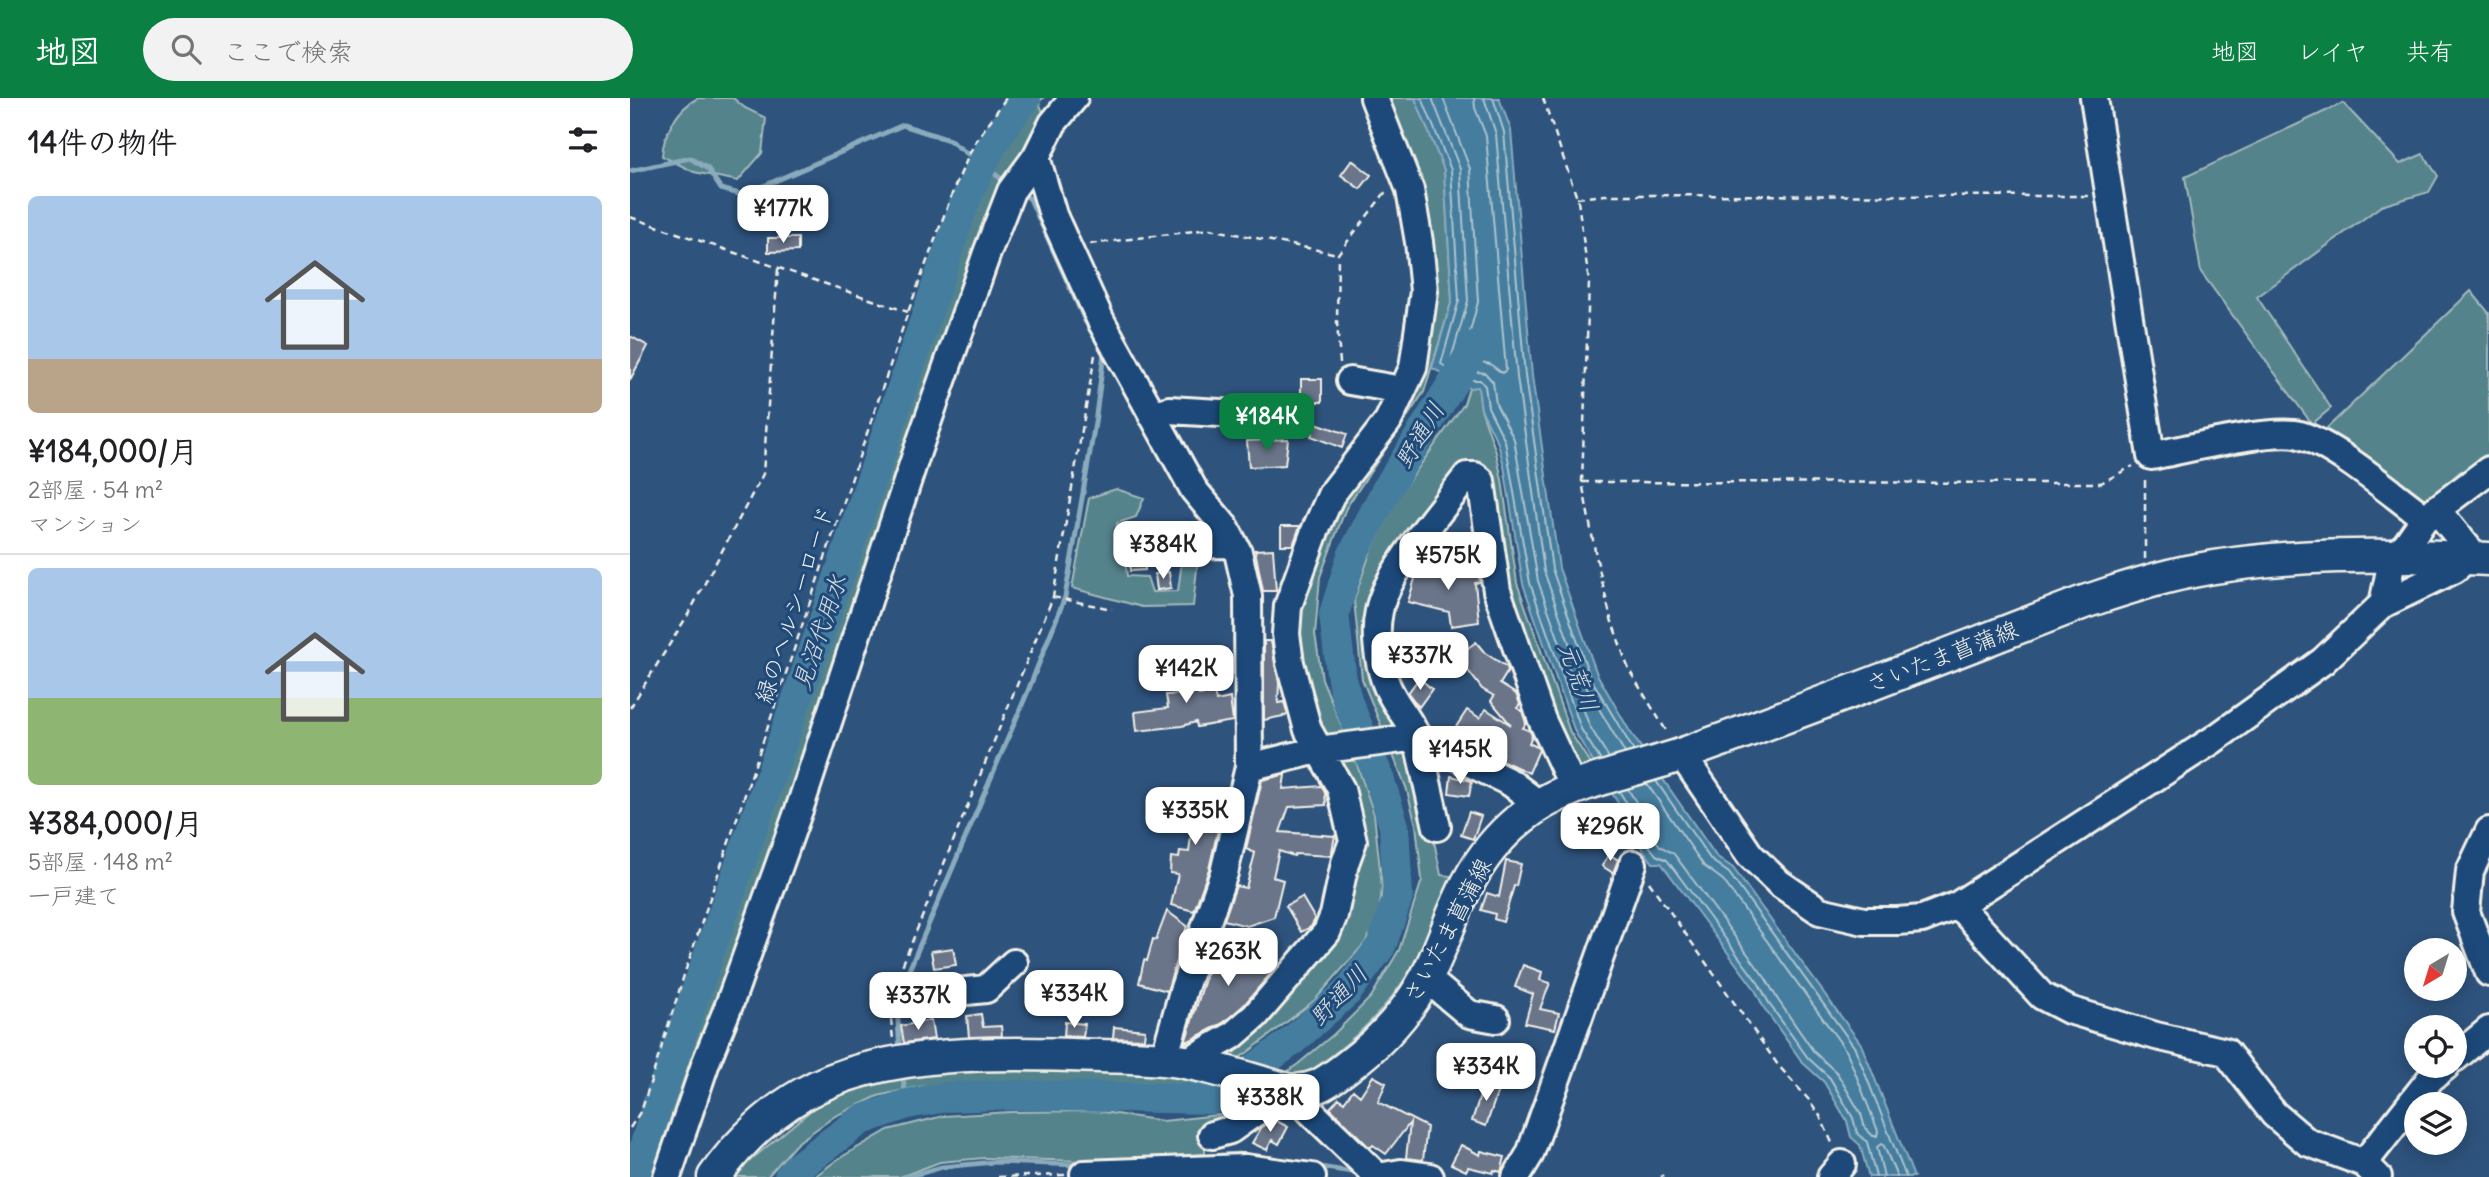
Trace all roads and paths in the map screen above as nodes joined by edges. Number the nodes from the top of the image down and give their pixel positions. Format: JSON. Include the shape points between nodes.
{"nodes":[{"id":1,"x":1006,"y":98,"type":"edge"},
{"id":2,"x":1074,"y":98,"type":"edge"},
{"id":3,"x":1374,"y":98,"type":"edge"},
{"id":4,"x":1542,"y":98,"type":"edge"},
{"id":5,"x":2094,"y":98,"type":"edge"},
{"id":6,"x":1036,"y":157,"type":"junction"},
{"id":7,"x":1402,"y":171,"type":"junction"},
{"id":8,"x":2109,"y":196,"type":"junction"},
{"id":9,"x":1577,"y":198,"type":"junction"},
{"id":10,"x":630,"y":217,"type":"edge"},
{"id":11,"x":1067,"y":246,"type":"junction"},
{"id":12,"x":1338,"y":254,"type":"junction"},
{"id":13,"x":778,"y":268,"type":"junction"},
{"id":14,"x":908,"y":312,"type":"junction"},
{"id":15,"x":1101,"y":321,"type":"junction"},
{"id":16,"x":1345,"y":372,"type":"joint"},
{"id":17,"x":1402,"y":390,"type":"junction"},
{"id":18,"x":1237,"y":414,"type":"dead end"},
{"id":19,"x":1152,"y":415,"type":"junction"},
{"id":20,"x":2151,"y":456,"type":"junction"},
{"id":21,"x":2489,"y":470,"type":"edge"},
{"id":22,"x":1582,"y":482,"type":"junction"},
{"id":23,"x":2431,"y":514,"type":"junction"},
{"id":24,"x":1234,"y":544,"type":"junction"},
{"id":25,"x":1168,"y":545,"type":"dead end"},
{"id":26,"x":2393,"y":556,"type":"junction"},
{"id":27,"x":2478,"y":558,"type":"edge"},
{"id":28,"x":2143,"y":583,"type":"junction"},
{"id":29,"x":1053,"y":597,"type":"junction"},
{"id":30,"x":2382,"y":604,"type":"junction"},
{"id":31,"x":1112,"y":609,"type":"dead end"},
{"id":32,"x":630,"y":708,"type":"edge"},
{"id":33,"x":1414,"y":737,"type":"junction"},
{"id":34,"x":1319,"y":750,"type":"junction"},
{"id":35,"x":1679,"y":756,"type":"junction"},
{"id":36,"x":1249,"y":767,"type":"junction"},
{"id":37,"x":1578,"y":787,"type":"junction"},
{"id":38,"x":1540,"y":804,"type":"junction"},
{"id":39,"x":1437,"y":827,"type":"dead end"},
{"id":40,"x":2489,"y":831,"type":"edge"},
{"id":41,"x":1633,"y":864,"type":"junction"},
{"id":42,"x":1958,"y":905,"type":"junction"},
{"id":43,"x":1014,"y":963,"type":"dead end"},
{"id":44,"x":2489,"y":973,"type":"edge"},
{"id":45,"x":1426,"y":978,"type":"junction"},
{"id":46,"x":895,"y":998,"type":"junction"},
{"id":47,"x":1496,"y":1019,"type":"dead end"},
{"id":48,"x":2489,"y":1030,"type":"edge"},
{"id":49,"x":2467,"y":1048,"type":"edge"},
{"id":50,"x":1182,"y":1062,"type":"junction"},
{"id":51,"x":900,"y":1063,"type":"junction"},
{"id":52,"x":2431,"y":1078,"type":"edge"},
{"id":53,"x":1291,"y":1090,"type":"junction"},
{"id":54,"x":630,"y":1128,"type":"edge"},
{"id":55,"x":1212,"y":1135,"type":"dead end"},
{"id":56,"x":1837,"y":1170,"type":"edge"},
{"id":57,"x":2371,"y":1170,"type":"edge"},
{"id":58,"x":1084,"y":1174,"type":"joint"},
{"id":59,"x":1265,"y":1174,"type":"edge"},
{"id":60,"x":667,"y":1177,"type":"edge"},
{"id":61,"x":714,"y":1177,"type":"edge"},
{"id":62,"x":998,"y":1177,"type":"edge"},
{"id":63,"x":1312,"y":1177,"type":"edge"},
{"id":64,"x":1378,"y":1177,"type":"edge"},
{"id":65,"x":1430,"y":1177,"type":"edge"},
{"id":66,"x":1516,"y":1177,"type":"edge"}],
"edges":[{"from":1,"to":14,"type":"path","name":"緑のヘルシーロード","via":[[974,144],[954,186]]},
{"from":2,"to":6,"type":"street","via":[[1053,123]]},
{"from":3,"to":7,"type":"street"},
{"from":4,"to":9,"type":"path"},
{"from":5,"to":8,"type":"street"},
{"from":6,"to":11,"type":"street"},
{"from":6,"to":60,"type":"street","via":[[1011,191],[987,253],[800,807]]},
{"from":7,"to":12,"type":"path"},
{"from":7,"to":17,"type":"street","via":[[1415,216],[1424,291],[1413,368]]},
{"from":8,"to":9,"type":"path"},
{"from":8,"to":20,"type":"street"},
{"from":9,"to":22,"type":"path","via":[[1589,282]]},
{"from":10,"to":13,"type":"path"},
{"from":11,"to":12,"type":"path","via":[[1210,229]]},
{"from":11,"to":15,"type":"street"},
{"from":12,"to":16,"type":"path","via":[[1337,322]]},
{"from":13,"to":14,"type":"path"},
{"from":13,"to":32,"type":"path","via":[[763,474],[690,613]]},
{"from":14,"to":54,"type":"path","name":"緑のヘルシーロード","via":[[642,1109]]},
{"from":15,"to":19,"type":"street"},
{"from":15,"to":29,"type":"path"},
{"from":16,"to":17,"type":"street"},
{"from":17,"to":34,"type":"street","via":[[1388,421],[1331,495],[1288,606],[1290,663],[1308,730]]},
{"from":18,"to":19,"type":"street","via":[[1170,410]]},
{"from":19,"to":24,"type":"street","via":[[1194,490],[1226,527]]},
{"from":20,"to":22,"type":"path","via":[[2101,483]]},
{"from":20,"to":23,"type":"street","via":[[2275,433],[2298,435],[2325,445]]},
{"from":20,"to":28,"type":"path","via":[[2146,464]]},
{"from":21,"to":23,"type":"street"},
{"from":22,"to":35,"type":"path","via":[[1611,619],[1629,670]]},
{"from":23,"to":26,"type":"street"},
{"from":23,"to":27,"type":"street"},
{"from":24,"to":25,"type":"street"},
{"from":24,"to":36,"type":"street","via":[[1248,596]]},
{"from":26,"to":27,"type":"main road","name":"さいたま菖蒲線"},
{"from":26,"to":28,"type":"main road","name":"さいたま菖蒲線","via":[[2275,559]]},
{"from":26,"to":30,"type":"street"},
{"from":27,"to":30,"type":"street"},
{"from":28,"to":35,"type":"main road","name":"さいたま菖蒲線"},
{"from":29,"to":31,"type":"path"},
{"from":29,"to":46,"type":"path"},
{"from":30,"to":42,"type":"street","via":[[2323,662],[2213,740]]},
{"from":33,"to":34,"type":"street"},
{"from":33,"to":37,"type":"street","via":[[1413,726],[1385,682],[1379,659],[1378,612],[1407,556],[1467,476],[1475,476],[1481,481],[1504,614],[1542,720]]},
{"from":33,"to":38,"type":"street","via":[[1511,782]]},
{"from":33,"to":39,"type":"street"},
{"from":34,"to":36,"type":"street"},
{"from":34,"to":50,"type":"street","via":[[1341,789],[1353,841],[1327,932],[1255,1016],[1232,1036]]},
{"from":35,"to":37,"type":"main road","name":"さいたま菖蒲線"},
{"from":35,"to":42,"type":"street","via":[[1750,855],[1779,883],[1820,911],[1898,921],[1922,919]]},
{"from":36,"to":50,"type":"street","via":[[1224,873],[1184,988]]},
{"from":37,"to":38,"type":"main road","name":"さいたま菖蒲線"},
{"from":37,"to":41,"type":"path"},
{"from":38,"to":45,"type":"main road","name":"さいたま菖蒲線","via":[[1511,826],[1477,867]]},
{"from":40,"to":44,"type":"street","via":[[2470,871],[2466,912]]},
{"from":41,"to":56,"type":"path","via":[[1778,1065],[1819,1114]]},
{"from":41,"to":66,"type":"street","via":[[1530,1154]]},
{"from":42,"to":57,"type":"street","via":[[2042,996],[2070,1010],[2226,1052],[2274,1114],[2307,1142]]},
{"from":43,"to":46,"type":"street","via":[[986,989]]},
{"from":45,"to":47,"type":"street","via":[[1469,1014]]},
{"from":45,"to":53,"type":"main road","name":"さいたま菖蒲線","via":[[1376,1044],[1322,1085]]},
{"from":46,"to":51,"type":"path"},
{"from":48,"to":49,"type":"street"},
{"from":50,"to":51,"type":"main road","via":[[991,1054]]},
{"from":50,"to":53,"type":"main road"},
{"from":51,"to":61,"type":"main road","via":[[860,1071],[803,1093],[761,1124]]},
{"from":52,"to":57,"type":"street"},
{"from":53,"to":55,"type":"street","via":[[1230,1129]]},
{"from":53,"to":64,"type":"street"},
{"from":58,"to":59,"type":"street","via":[[1245,1168]]},
{"from":58,"to":62,"type":"path"},
{"from":59,"to":63,"type":"street"},
{"from":64,"to":65,"type":"street","via":[[1401,1173]]}]}
